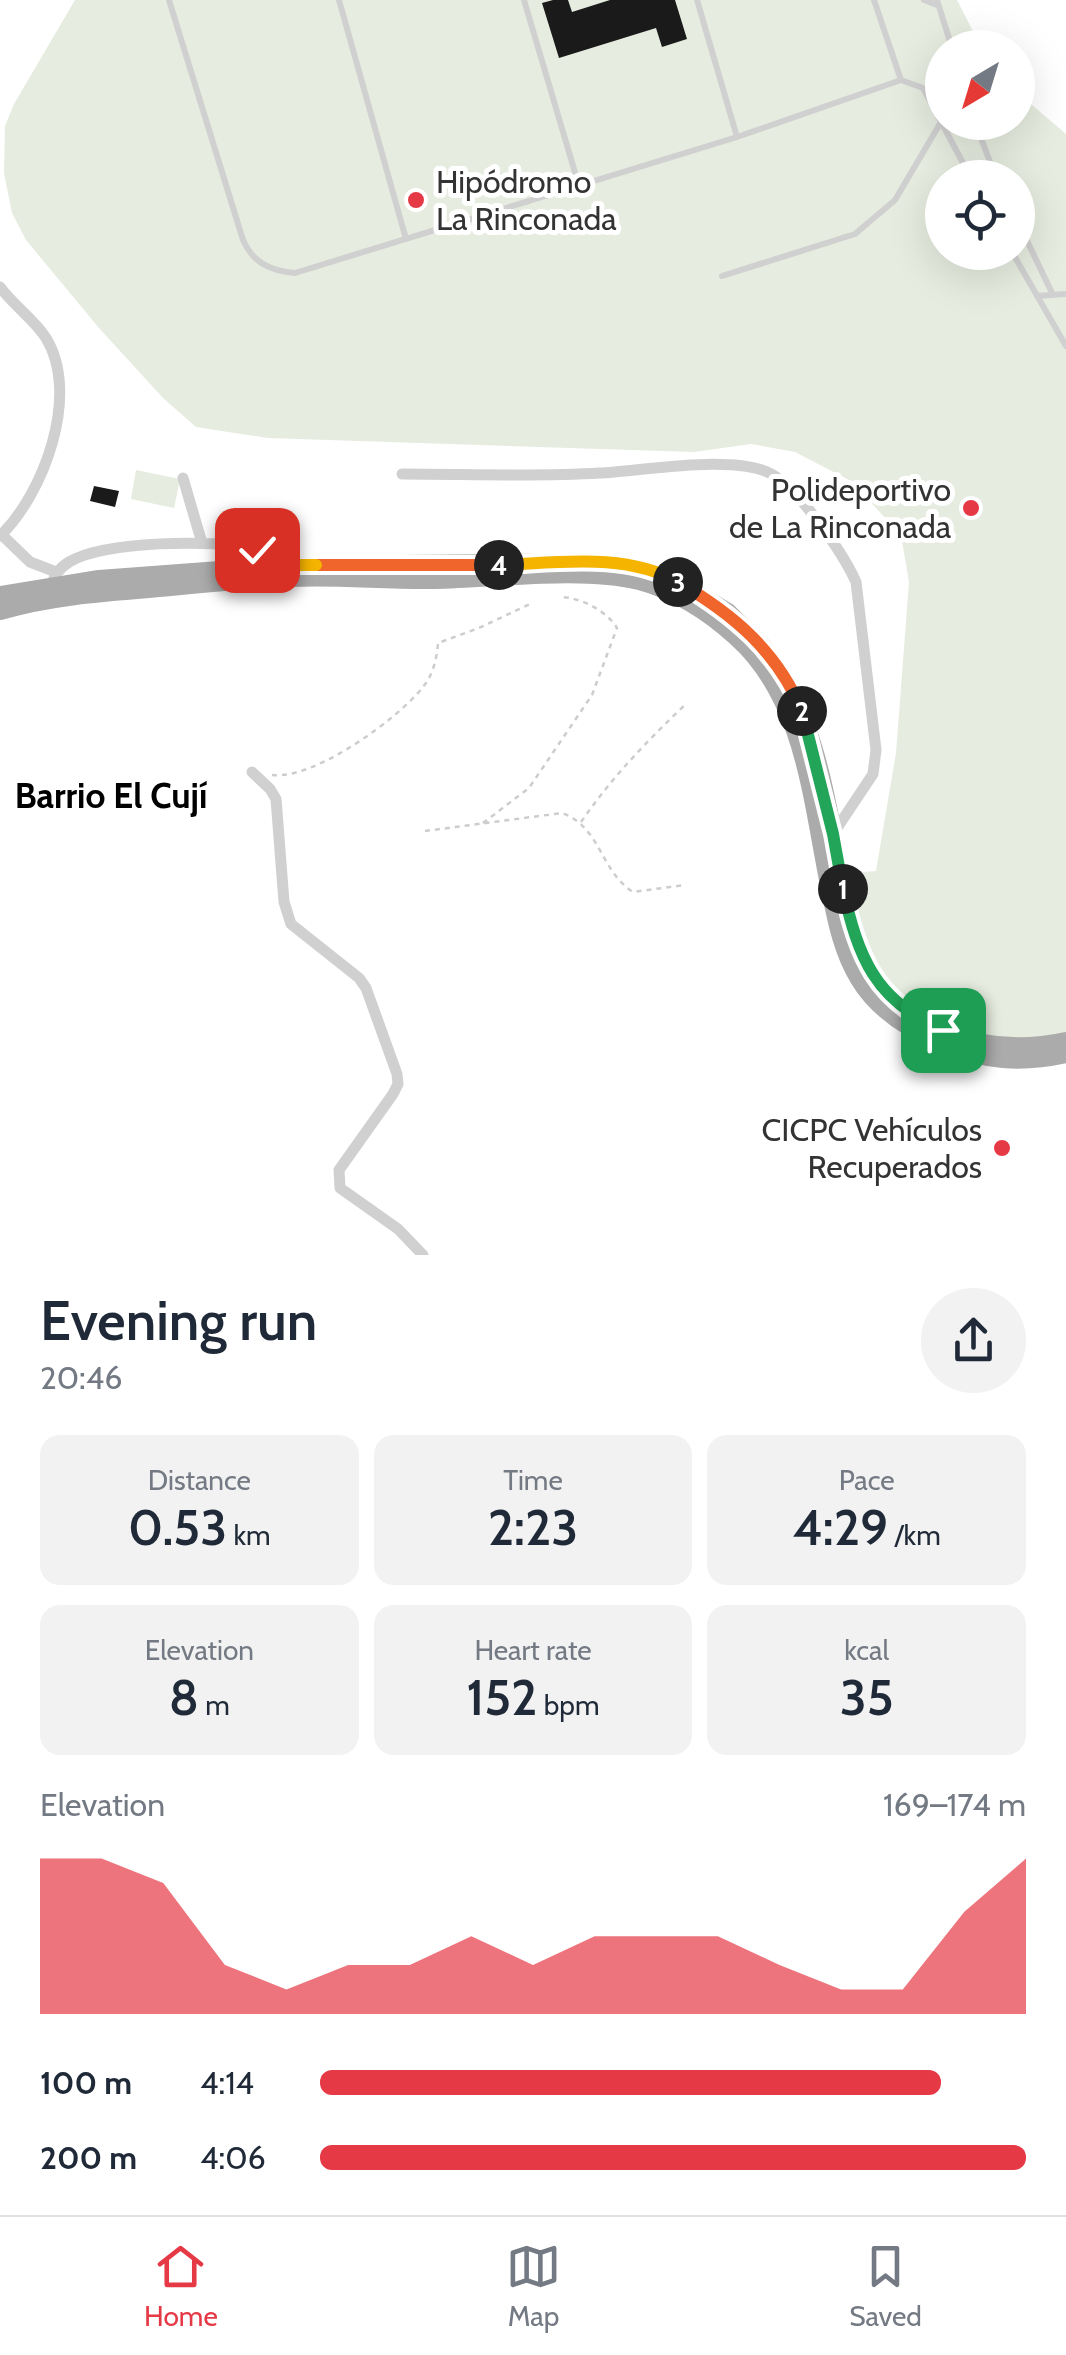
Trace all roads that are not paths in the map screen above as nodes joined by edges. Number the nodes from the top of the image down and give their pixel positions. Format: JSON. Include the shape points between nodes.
{"nodes":[{"id":1,"x":169,"y":0,"type":"edge"},
{"id":2,"x":339,"y":0,"type":"edge"},
{"id":3,"x":524,"y":0,"type":"edge"},
{"id":4,"x":697,"y":0,"type":"edge"},
{"id":5,"x":874,"y":0,"type":"edge"},
{"id":6,"x":924,"y":0,"type":"edge"},
{"id":7,"x":938,"y":3,"type":"edge"},
{"id":8,"x":946,"y":30,"type":"edge"},
{"id":9,"x":900,"y":80,"type":"junction"},
{"id":10,"x":925,"y":92,"type":"edge"},
{"id":11,"x":737,"y":137,"type":"junction"},
{"id":12,"x":930,"y":140,"type":"edge"},
{"id":13,"x":579,"y":186,"type":"junction"},
{"id":14,"x":406,"y":239,"type":"junction"},
{"id":15,"x":1035,"y":257,"type":"edge"},
{"id":16,"x":1022,"y":270,"type":"edge"},
{"id":17,"x":722,"y":276,"type":"dead end"},
{"id":18,"x":0,"y":287,"type":"edge"},
{"id":19,"x":1053,"y":294,"type":"junction"},
{"id":20,"x":1066,"y":294,"type":"edge"},
{"id":21,"x":1036,"y":296,"type":"junction"},
{"id":22,"x":1066,"y":346,"type":"edge"},
{"id":23,"x":402,"y":474,"type":"dead end"},
{"id":24,"x":183,"y":478,"type":"dead end"},
{"id":25,"x":1,"y":536,"type":"edge"},
{"id":26,"x":202,"y":543,"type":"junction"},
{"id":27,"x":286,"y":565,"type":"junction"},
{"id":28,"x":54,"y":579,"type":"junction"},
{"id":29,"x":0,"y":594,"type":"edge"},
{"id":30,"x":0,"y":611,"type":"edge"},
{"id":31,"x":252,"y":772,"type":"road end"},
{"id":32,"x":833,"y":834,"type":"junction"},
{"id":33,"x":1066,"y":1041,"type":"edge"},
{"id":34,"x":1066,"y":1054,"type":"edge"},
{"id":35,"x":423,"y":1255,"type":"edge"}],
"edges":[{"from":1,"to":14,"type":"lane","via":[[248,252],[263,265],[295,274]]},
{"from":2,"to":14,"type":"lane"},
{"from":3,"to":13,"type":"lane"},
{"from":4,"to":11,"type":"lane"},
{"from":5,"to":9,"type":"lane"},
{"from":6,"to":7,"type":"lane"},
{"from":7,"to":8,"type":"lane"},
{"from":9,"to":10,"type":"lane"},
{"from":9,"to":11,"type":"lane"},
{"from":11,"to":13,"type":"lane"},
{"from":12,"to":17,"type":"lane","via":[[895,200],[855,234]]},
{"from":13,"to":14,"type":"lane"},
{"from":15,"to":19,"type":"lane"},
{"from":16,"to":21,"type":"lane"},
{"from":18,"to":25,"type":"street","via":[[48,340],[58,379],[46,466],[28,504]]},
{"from":19,"to":20,"type":"lane"},
{"from":19,"to":21,"type":"lane"},
{"from":21,"to":22,"type":"lane"},
{"from":23,"to":32,"type":"street","via":[[752,466],[788,486],[856,582],[873,774]]},
{"from":24,"to":26,"type":"street"},
{"from":25,"to":28,"type":"street"},
{"from":26,"to":27,"type":"street","via":[[257,550]]},
{"from":26,"to":28,"type":"street","via":[[106,550],[69,562]]},
{"from":27,"to":28,"type":"main road"},
{"from":27,"to":32,"type":"main road","via":[[579,561],[672,578],[744,626],[784,678],[807,725]]},
{"from":28,"to":29,"type":"main road"},
{"from":30,"to":34,"type":"main road","via":[[81,594],[292,578],[574,575],[662,589],[734,634],[784,702],[840,934],[861,983],[916,1032],[964,1052],[1001,1060]]},
{"from":31,"to":35,"type":"street","via":[[276,799],[291,924],[366,988],[397,1074],[393,1094],[339,1170],[340,1188]]},
{"from":32,"to":33,"type":"main road","via":[[861,956],[900,1004],[931,1025],[986,1044]]}]}
